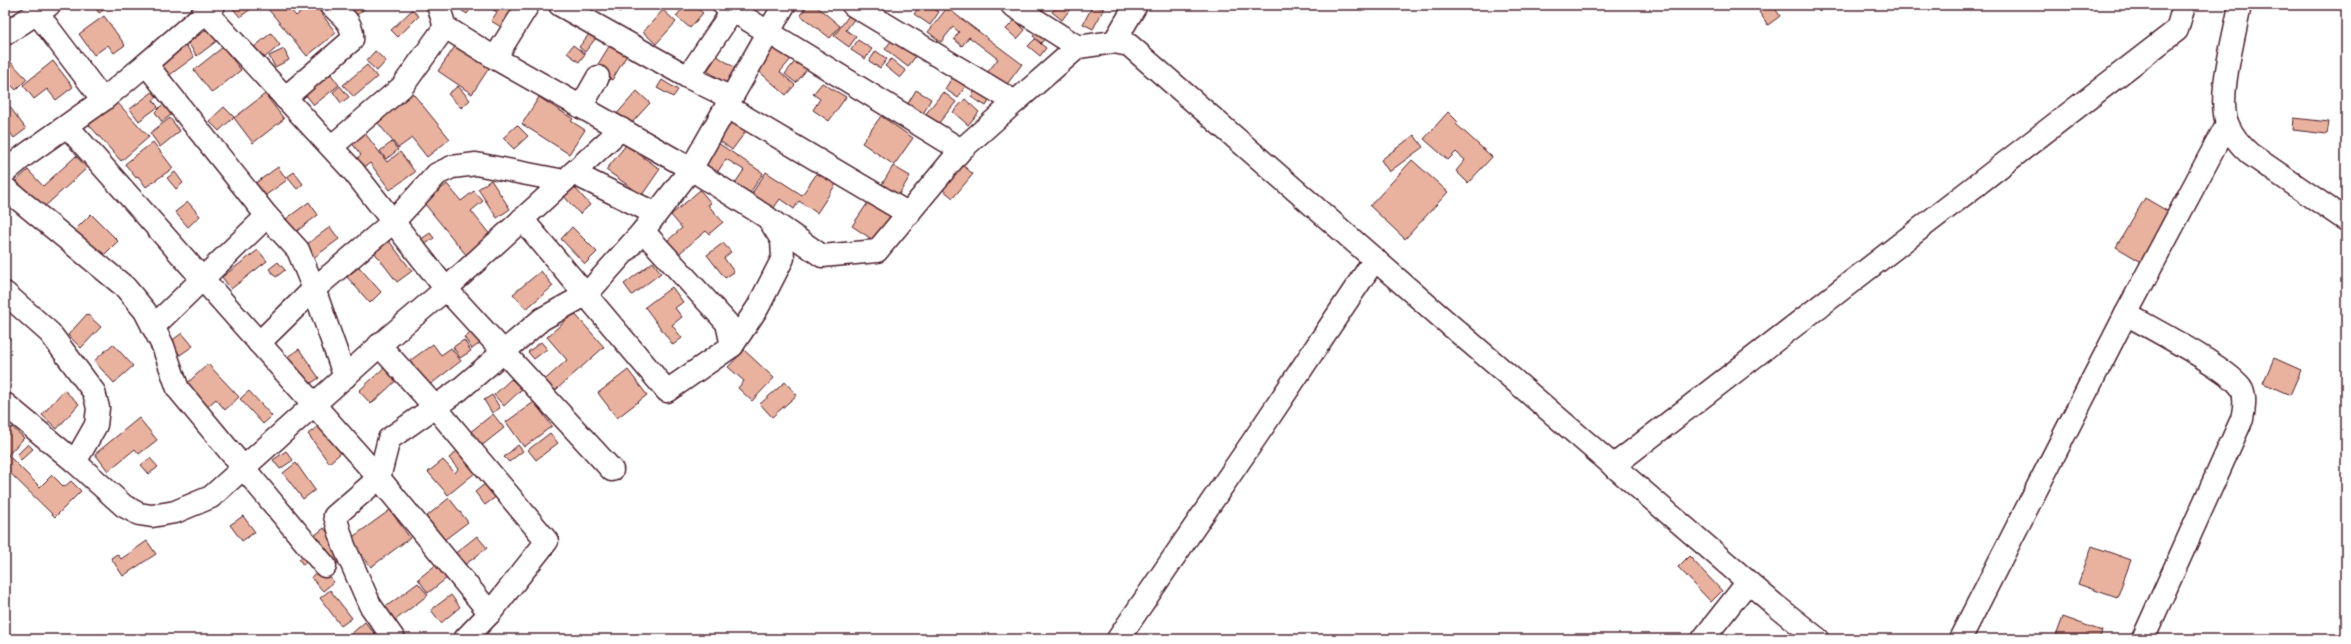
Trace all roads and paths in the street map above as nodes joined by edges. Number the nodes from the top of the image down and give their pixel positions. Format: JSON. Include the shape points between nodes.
{"nodes":[{"id":1,"x":331,"y":5,"type":"edge"},
{"id":2,"x":438,"y":5,"type":"edge"},
{"id":3,"x":528,"y":5,"type":"edge"},
{"id":4,"x":560,"y":5,"type":"edge"},
{"id":5,"x":784,"y":5,"type":"edge"},
{"id":6,"x":854,"y":5,"type":"edge"},
{"id":7,"x":1012,"y":5,"type":"edge"},
{"id":8,"x":1136,"y":5,"type":"edge"},
{"id":9,"x":2184,"y":5,"type":"edge"},
{"id":10,"x":2240,"y":5,"type":"edge"},
{"id":11,"x":728,"y":8,"type":"edge"},
{"id":12,"x":43,"y":9,"type":"edge"},
{"id":13,"x":210,"y":9,"type":"edge"},
{"id":14,"x":445,"y":27,"type":"junction"},
{"id":15,"x":768,"y":31,"type":"junction"},
{"id":16,"x":5,"y":34,"type":"edge"},
{"id":17,"x":1114,"y":42,"type":"junction"},
{"id":18,"x":1078,"y":47,"type":"junction"},
{"id":19,"x":495,"y":58,"type":"junction"},
{"id":20,"x":146,"y":64,"type":"junction"},
{"id":21,"x":598,"y":77,"type":"dead end"},
{"id":22,"x":688,"y":77,"type":"junction"},
{"id":23,"x":285,"y":98,"type":"junction"},
{"id":24,"x":103,"y":100,"type":"junction"},
{"id":25,"x":728,"y":102,"type":"junction"},
{"id":26,"x":1016,"y":102,"type":"junction"},
{"id":27,"x":581,"y":107,"type":"junction"},
{"id":28,"x":2227,"y":124,"type":"junction"},
{"id":29,"x":67,"y":126,"type":"junction"},
{"id":30,"x":621,"y":130,"type":"junction"},
{"id":31,"x":331,"y":147,"type":"junction"},
{"id":32,"x":961,"y":150,"type":"junction"},
{"id":33,"x":691,"y":169,"type":"junction"},
{"id":34,"x":5,"y":172,"type":"edge"},
{"id":35,"x":569,"y":177,"type":"junction"},
{"id":36,"x":5,"y":188,"type":"edge"},
{"id":37,"x":656,"y":214,"type":"junction"},
{"id":38,"x":909,"y":214,"type":"junction"},
{"id":39,"x":267,"y":216,"type":"junction"},
{"id":40,"x":768,"y":218,"type":"junction"},
{"id":41,"x":522,"y":219,"type":"junction"},
{"id":42,"x":2346,"y":220,"type":"edge"},
{"id":43,"x":394,"y":221,"type":"junction"},
{"id":44,"x":643,"y":231,"type":"junction"},
{"id":45,"x":1375,"y":259,"type":"junction"},
{"id":46,"x":202,"y":280,"type":"junction"},
{"id":47,"x":314,"y":289,"type":"junction"},
{"id":48,"x":446,"y":289,"type":"junction"},
{"id":49,"x":5,"y":293,"type":"edge"},
{"id":50,"x":587,"y":294,"type":"junction"},
{"id":51,"x":2126,"y":314,"type":"junction"},
{"id":52,"x":153,"y":327,"type":"junction"},
{"id":53,"x":259,"y":343,"type":"junction"},
{"id":54,"x":379,"y":346,"type":"junction"},
{"id":55,"x":732,"y":346,"type":"junction"},
{"id":56,"x":503,"y":350,"type":"junction"},
{"id":57,"x":345,"y":377,"type":"junction"},
{"id":58,"x":5,"y":404,"type":"edge"},
{"id":59,"x":314,"y":405,"type":"junction"},
{"id":60,"x":436,"y":408,"type":"junction"},
{"id":61,"x":76,"y":462,"type":"junction"},
{"id":62,"x":1613,"y":466,"type":"junction"},
{"id":63,"x":243,"y":468,"type":"junction"},
{"id":64,"x":612,"y":470,"type":"dead end"},
{"id":65,"x":378,"y":478,"type":"junction"},
{"id":66,"x":325,"y":566,"type":"dead end"},
{"id":67,"x":1748,"y":582,"type":"junction"},
{"id":68,"x":490,"y":612,"type":"junction"},
{"id":69,"x":394,"y":639,"type":"edge"},
{"id":70,"x":465,"y":639,"type":"edge"},
{"id":71,"x":1118,"y":639,"type":"edge"},
{"id":72,"x":1703,"y":639,"type":"edge"},
{"id":73,"x":1818,"y":639,"type":"edge"},
{"id":74,"x":1960,"y":639,"type":"edge"},
{"id":75,"x":2143,"y":639,"type":"edge"}],
"edges":[{"from":1,"to":23,"type":"street","via":[[348,22],[353,31],[352,40]]},
{"from":2,"to":14,"type":"street"},
{"from":3,"to":19,"type":"street"},
{"from":4,"to":22,"type":"street"},
{"from":5,"to":15,"type":"street"},
{"from":6,"to":26,"type":"street"},
{"from":7,"to":18,"type":"street"},
{"from":8,"to":17,"type":"street"},
{"from":9,"to":62,"type":"street","via":[[2177,30]]},
{"from":10,"to":28,"type":"street","via":[[2223,101]]},
{"from":11,"to":15,"type":"street"},
{"from":11,"to":22,"type":"street"},
{"from":12,"to":16,"type":"street"},
{"from":12,"to":24,"type":"street"},
{"from":13,"to":20,"type":"street"},
{"from":13,"to":23,"type":"street"},
{"from":14,"to":19,"type":"street"},
{"from":14,"to":31,"type":"street","via":[[402,87]]},
{"from":15,"to":25,"type":"street"},
{"from":15,"to":32,"type":"street"},
{"from":17,"to":18,"type":"street"},
{"from":17,"to":45,"type":"street","via":[[1129,44]]},
{"from":18,"to":26,"type":"street"},
{"from":19,"to":27,"type":"street"},
{"from":20,"to":24,"type":"street"},
{"from":20,"to":39,"type":"street"},
{"from":21,"to":27,"type":"street"},
{"from":22,"to":25,"type":"street"},
{"from":23,"to":31,"type":"street"},
{"from":24,"to":29,"type":"street"},
{"from":25,"to":33,"type":"street"},
{"from":25,"to":38,"type":"street"},
{"from":26,"to":32,"type":"street"},
{"from":27,"to":30,"type":"street"},
{"from":28,"to":42,"type":"street","via":[[2237,141],[2250,154]]},
{"from":28,"to":51,"type":"street"},
{"from":29,"to":34,"type":"street"},
{"from":29,"to":46,"type":"street"},
{"from":30,"to":33,"type":"street"},
{"from":30,"to":35,"type":"street"},
{"from":31,"to":43,"type":"street"},
{"from":32,"to":38,"type":"street"},
{"from":33,"to":37,"type":"street"},
{"from":33,"to":40,"type":"street"},
{"from":35,"to":37,"type":"street"},
{"from":35,"to":41,"type":"street"},
{"from":35,"to":43,"type":"street","via":[[476,164],[452,167],[437,174]]},
{"from":36,"to":52,"type":"street","via":[[125,287],[146,311]]},
{"from":37,"to":44,"type":"street"},
{"from":38,"to":40,"type":"street","via":[[877,251],[822,256]]},
{"from":39,"to":46,"type":"street"},
{"from":39,"to":47,"type":"street","via":[[298,250]]},
{"from":40,"to":55,"type":"street","via":[[782,240],[783,258],[758,307]]},
{"from":41,"to":48,"type":"street"},
{"from":41,"to":50,"type":"street"},
{"from":43,"to":47,"type":"street"},
{"from":43,"to":48,"type":"street"},
{"from":44,"to":50,"type":"street"},
{"from":44,"to":55,"type":"street","via":[[727,323]]},
{"from":45,"to":62,"type":"street"},
{"from":45,"to":71,"type":"street"},
{"from":46,"to":52,"type":"street"},
{"from":46,"to":53,"type":"street"},
{"from":47,"to":53,"type":"street"},
{"from":47,"to":57,"type":"street"},
{"from":48,"to":54,"type":"street"},
{"from":48,"to":56,"type":"street"},
{"from":49,"to":61,"type":"street","via":[[50,333],[94,392],[98,408],[96,425]]},
{"from":50,"to":55,"type":"street","via":[[667,391]]},
{"from":50,"to":56,"type":"street","via":[[542,319]]},
{"from":51,"to":74,"type":"street"},
{"from":51,"to":75,"type":"street","via":[[2229,374],[2242,389],[2245,407],[2242,419]]},
{"from":52,"to":63,"type":"street","via":[[163,346],[178,389]]},
{"from":53,"to":59,"type":"street"},
{"from":54,"to":57,"type":"street"},
{"from":54,"to":60,"type":"street"},
{"from":56,"to":60,"type":"street"},
{"from":56,"to":64,"type":"street"},
{"from":57,"to":59,"type":"street"},
{"from":58,"to":61,"type":"street"},
{"from":59,"to":63,"type":"street"},
{"from":59,"to":65,"type":"street"},
{"from":60,"to":65,"type":"street","via":[[389,439]]},
{"from":60,"to":68,"type":"street","via":[[547,541]]},
{"from":61,"to":63,"type":"street","via":[[124,506],[139,514],[152,516],[175,512],[211,497]]},
{"from":62,"to":67,"type":"street"},
{"from":63,"to":66,"type":"street"},
{"from":65,"to":68,"type":"street"},
{"from":65,"to":69,"type":"street","via":[[335,516],[344,546],[370,605]]},
{"from":67,"to":72,"type":"street"},
{"from":67,"to":73,"type":"street"},
{"from":68,"to":70,"type":"street"}]}
